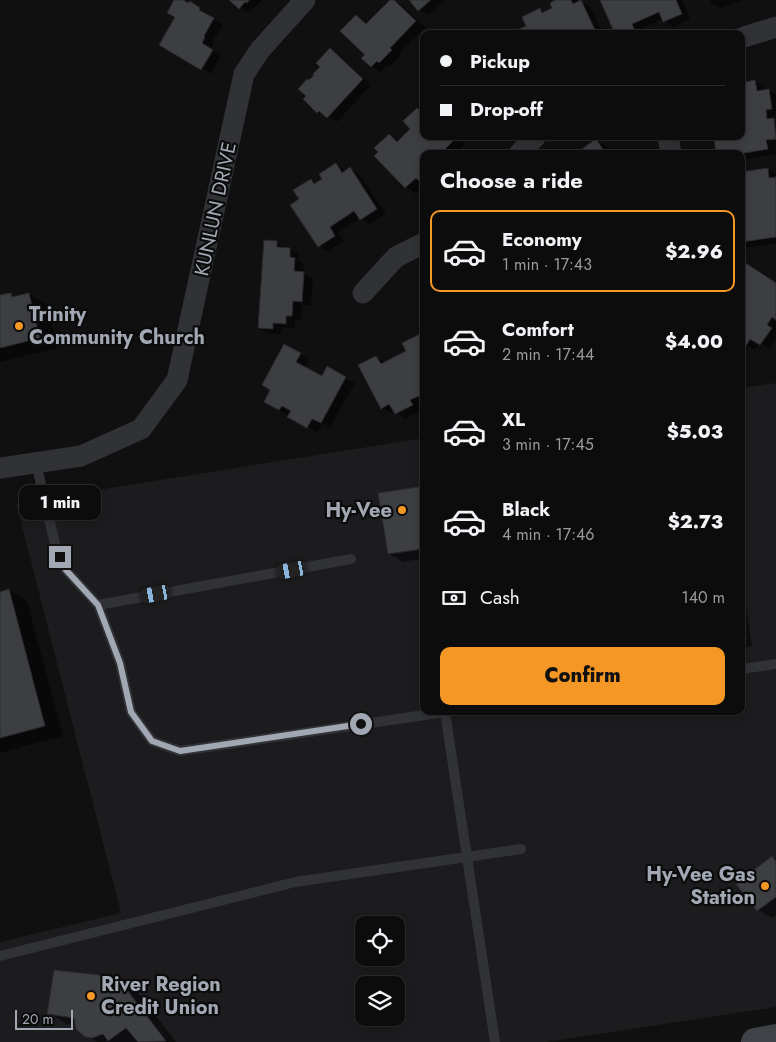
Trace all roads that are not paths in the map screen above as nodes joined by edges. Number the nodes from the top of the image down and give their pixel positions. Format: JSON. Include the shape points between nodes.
{"nodes":[{"id":1,"x":305,"y":0,"type":"edge"},
{"id":2,"x":776,"y":27,"type":"edge"},
{"id":3,"x":745,"y":37,"type":"edge"},
{"id":4,"x":532,"y":140,"type":"edge"},
{"id":5,"x":523,"y":150,"type":"edge"},
{"id":6,"x":420,"y":245,"type":"edge"},
{"id":7,"x":364,"y":293,"type":"dead end"},
{"id":8,"x":36,"y":463,"type":"junction"},
{"id":9,"x":0,"y":468,"type":"edge"},
{"id":10,"x":351,"y":559,"type":"dead end"},
{"id":11,"x":98,"y":605,"type":"junction"},
{"id":12,"x":776,"y":664,"type":"edge"},
{"id":13,"x":745,"y":668,"type":"edge"},
{"id":14,"x":427,"y":715,"type":"edge"},
{"id":15,"x":448,"y":715,"type":"edge"},
{"id":16,"x":521,"y":849,"type":"dead end"},
{"id":17,"x":467,"y":857,"type":"junction"},
{"id":18,"x":0,"y":956,"type":"edge"},
{"id":19,"x":776,"y":1038,"type":"edge"},
{"id":20,"x":495,"y":1042,"type":"edge"},
{"id":21,"x":755,"y":1042,"type":"edge"}],
"edges":[{"from":1,"to":8,"type":"street","name":"KUNLUN DRIVE","via":[[260,50],[244,74],[177,380],[141,429],[81,456]]},
{"from":2,"to":3,"type":"street"},
{"from":4,"to":5,"type":"street"},
{"from":6,"to":7,"type":"street","via":[[396,257]]},
{"from":8,"to":9,"type":"street","name":"KUNLUN DRIVE"},
{"from":8,"to":11,"type":"lane","via":[[55,544],[66,570]]},
{"from":10,"to":11,"type":"lane"},
{"from":11,"to":14,"type":"lane","via":[[120,663],[131,712],[152,741],[180,751]]},
{"from":12,"to":13,"type":"lane"},
{"from":15,"to":17,"type":"lane"},
{"from":16,"to":17,"type":"lane"},
{"from":17,"to":18,"type":"lane","via":[[295,882]]},
{"from":17,"to":20,"type":"lane"},
{"from":19,"to":21,"type":"main road"}]}
